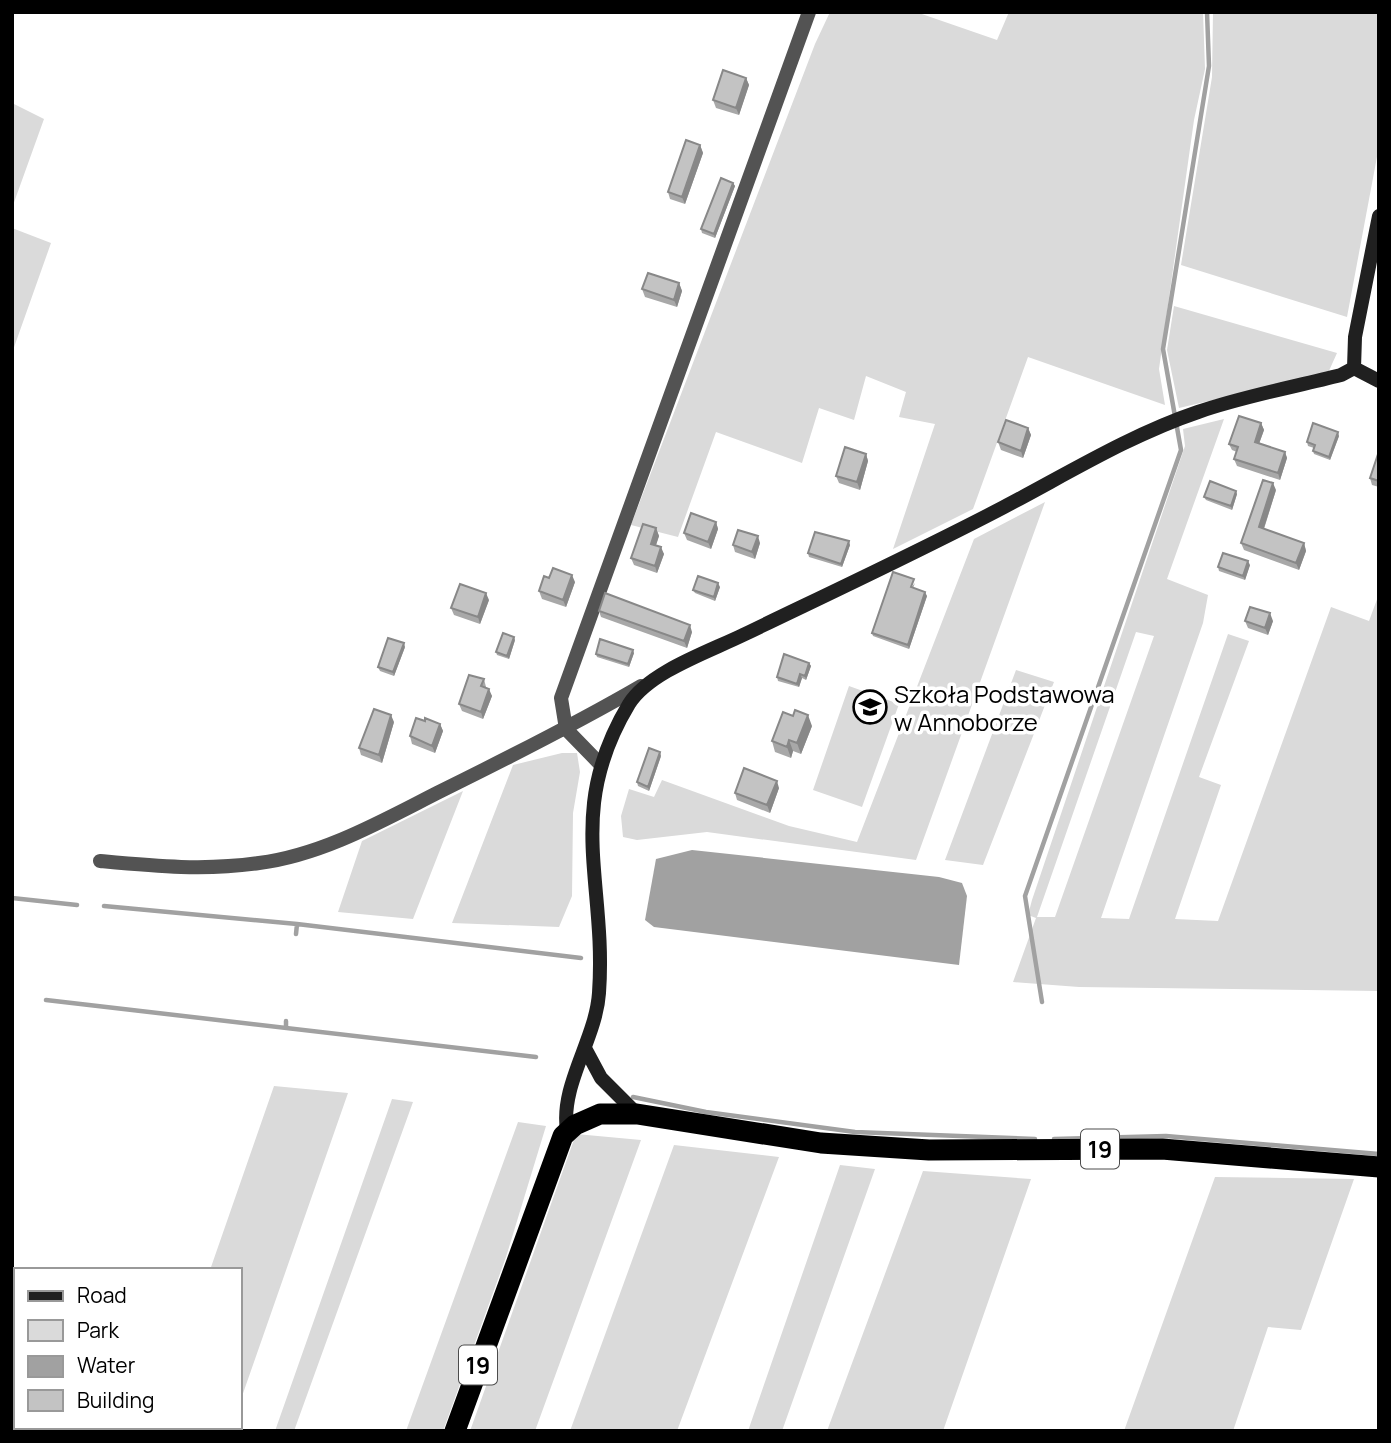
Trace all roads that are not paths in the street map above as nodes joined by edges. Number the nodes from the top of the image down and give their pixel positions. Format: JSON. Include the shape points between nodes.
{"nodes":[{"id":1,"x":809,"y":12,"type":"edge"},
{"id":2,"x":1379,"y":216,"type":"edge"},
{"id":3,"x":1354,"y":368,"type":"junction"},
{"id":4,"x":1379,"y":381,"type":"edge"},
{"id":5,"x":641,"y":686,"type":"junction"},
{"id":6,"x":566,"y":729,"type":"junction"},
{"id":7,"x":600,"y":764,"type":"junction"},
{"id":8,"x":100,"y":861,"type":"dead end"},
{"id":9,"x":586,"y":1050,"type":"junction"},
{"id":10,"x":637,"y":1114,"type":"junction"},
{"id":11,"x":568,"y":1130,"type":"junction"},
{"id":12,"x":1379,"y":1167,"type":"edge"},
{"id":13,"x":455,"y":1431,"type":"edge"}],
"edges":[{"from":1,"to":6,"type":"street","via":[[568,676],[561,705]]},
{"from":2,"to":3,"type":"street","via":[[1354,337]]},
{"from":3,"to":4,"type":"street"},
{"from":3,"to":5,"type":"street","via":[[1177,420]]},
{"from":5,"to":6,"type":"street"},
{"from":5,"to":7,"type":"street"},
{"from":6,"to":7,"type":"street"},
{"from":6,"to":8,"type":"street","via":[[368,828],[299,854],[214,868]]},
{"from":7,"to":9,"type":"street","via":[[591,832],[601,959],[598,1008]]},
{"from":9,"to":10,"type":"street","via":[[601,1078]]},
{"from":9,"to":11,"type":"street","via":[[569,1092]]},
{"from":10,"to":11,"type":"highway","number":"19","via":[[600,1114]]},
{"from":10,"to":12,"type":"highway","number":"19","via":[[821,1143],[929,1150],[1163,1149]]},
{"from":11,"to":13,"type":"highway","number":"19","via":[[513,1266]]}]}
